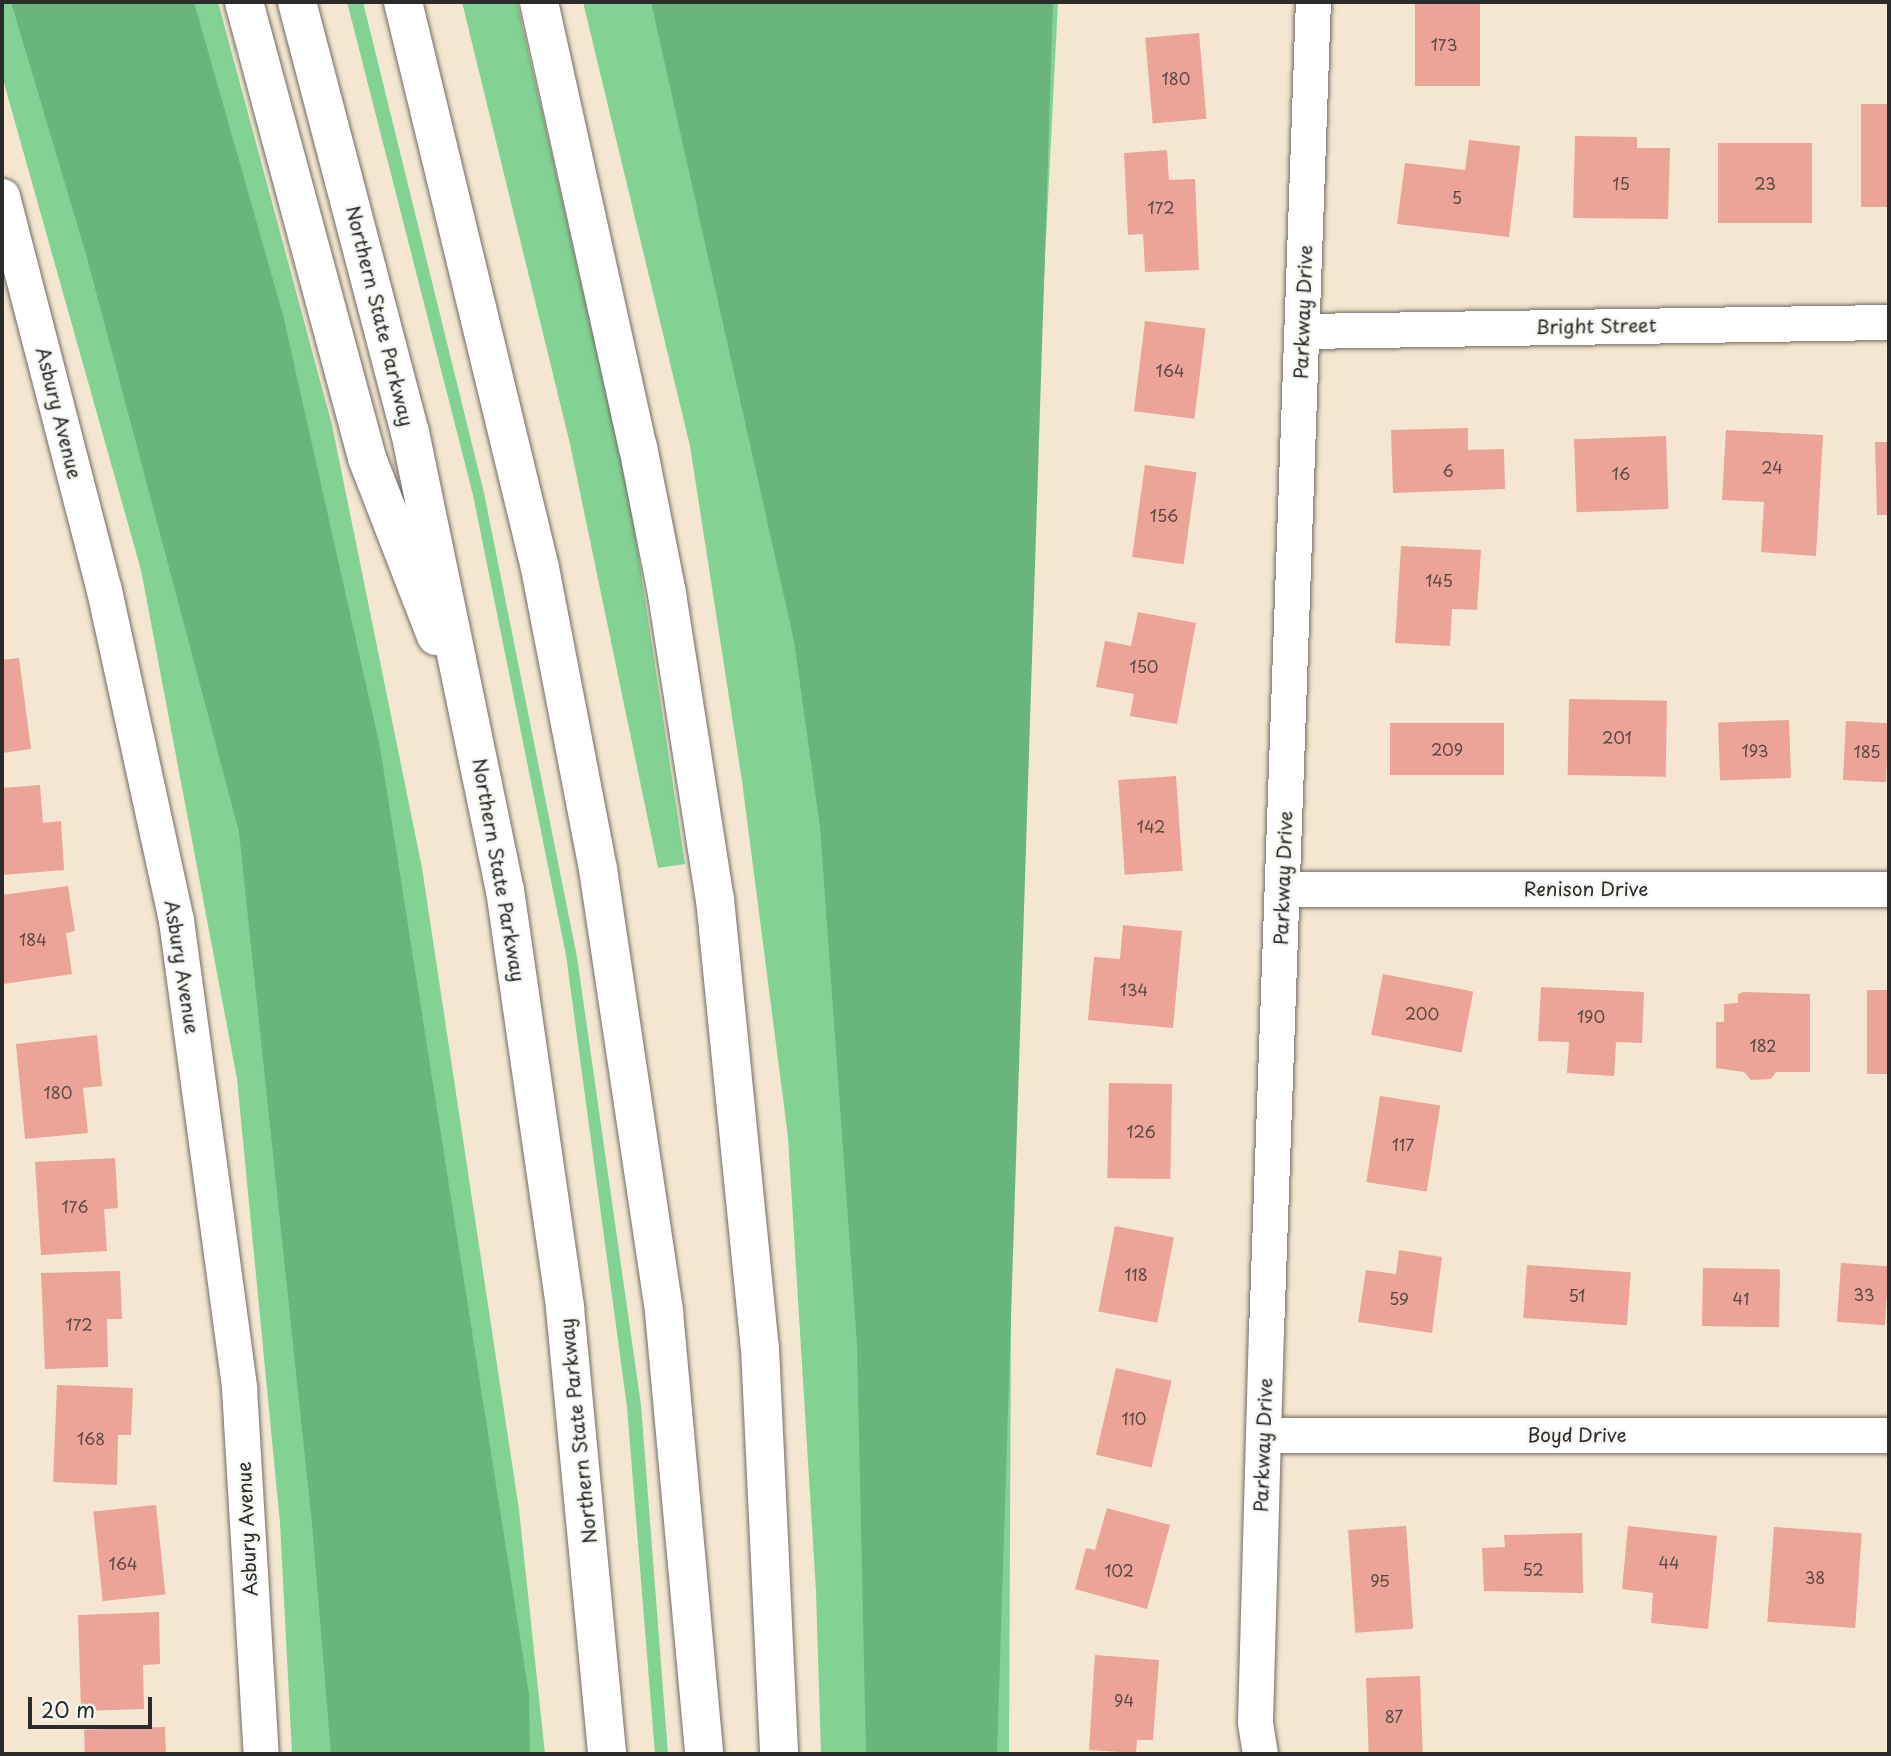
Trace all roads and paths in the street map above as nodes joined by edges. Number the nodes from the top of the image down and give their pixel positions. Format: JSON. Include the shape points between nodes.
{"nodes":[{"id":1,"x":244,"y":2,"type":"edge"},
{"id":2,"x":297,"y":2,"type":"edge"},
{"id":3,"x":403,"y":2,"type":"edge"},
{"id":4,"x":540,"y":2,"type":"edge"},
{"id":5,"x":1313,"y":2,"type":"edge"},
{"id":6,"x":2,"y":196,"type":"edge"},
{"id":7,"x":11,"y":269,"type":"edge"},
{"id":8,"x":1889,"y":322,"type":"edge"},
{"id":9,"x":1302,"y":331,"type":"junction"},
{"id":10,"x":476,"y":738,"type":"junction"},
{"id":11,"x":1282,"y":889,"type":"junction"},
{"id":12,"x":1889,"y":889,"type":"edge"},
{"id":13,"x":1264,"y":1435,"type":"junction"},
{"id":14,"x":1889,"y":1435,"type":"edge"},
{"id":15,"x":261,"y":1754,"type":"edge"},
{"id":16,"x":607,"y":1754,"type":"edge"},
{"id":17,"x":704,"y":1754,"type":"edge"},
{"id":18,"x":779,"y":1754,"type":"edge"},
{"id":19,"x":1260,"y":1754,"type":"edge"}],
"edges":[{"from":1,"to":10,"type":"highway","via":[[367,458]]},
{"from":2,"to":10,"type":"highway","name":"Northern State Parkway","via":[[407,419]]},
{"from":3,"to":17,"type":"highway","via":[[540,568],[598,869],[664,1312],[694,1602]]},
{"from":4,"to":18,"type":"highway","via":[[636,433],[709,860],[760,1348]]},
{"from":5,"to":9,"type":"street","name":"Parkway Drive"},
{"from":6,"to":7,"type":"street","name":"Asbury Avenue"},
{"from":7,"to":15,"type":"street","name":"Asbury Avenue","via":[[104,590],[176,920],[239,1388]]},
{"from":8,"to":9,"type":"street","name":"Bright Street"},
{"from":9,"to":11,"type":"street","name":"Parkway Drive"},
{"from":10,"to":16,"type":"highway","name":"Northern State Parkway","via":[[550,1190],[583,1461]]},
{"from":11,"to":12,"type":"street","name":"Renison Drive"},
{"from":11,"to":13,"type":"street","name":"Parkway Drive"},
{"from":13,"to":14,"type":"street","name":"Boyd Drive"},
{"from":13,"to":19,"type":"street","name":"Parkway Drive","via":[[1255,1721]]}]}
